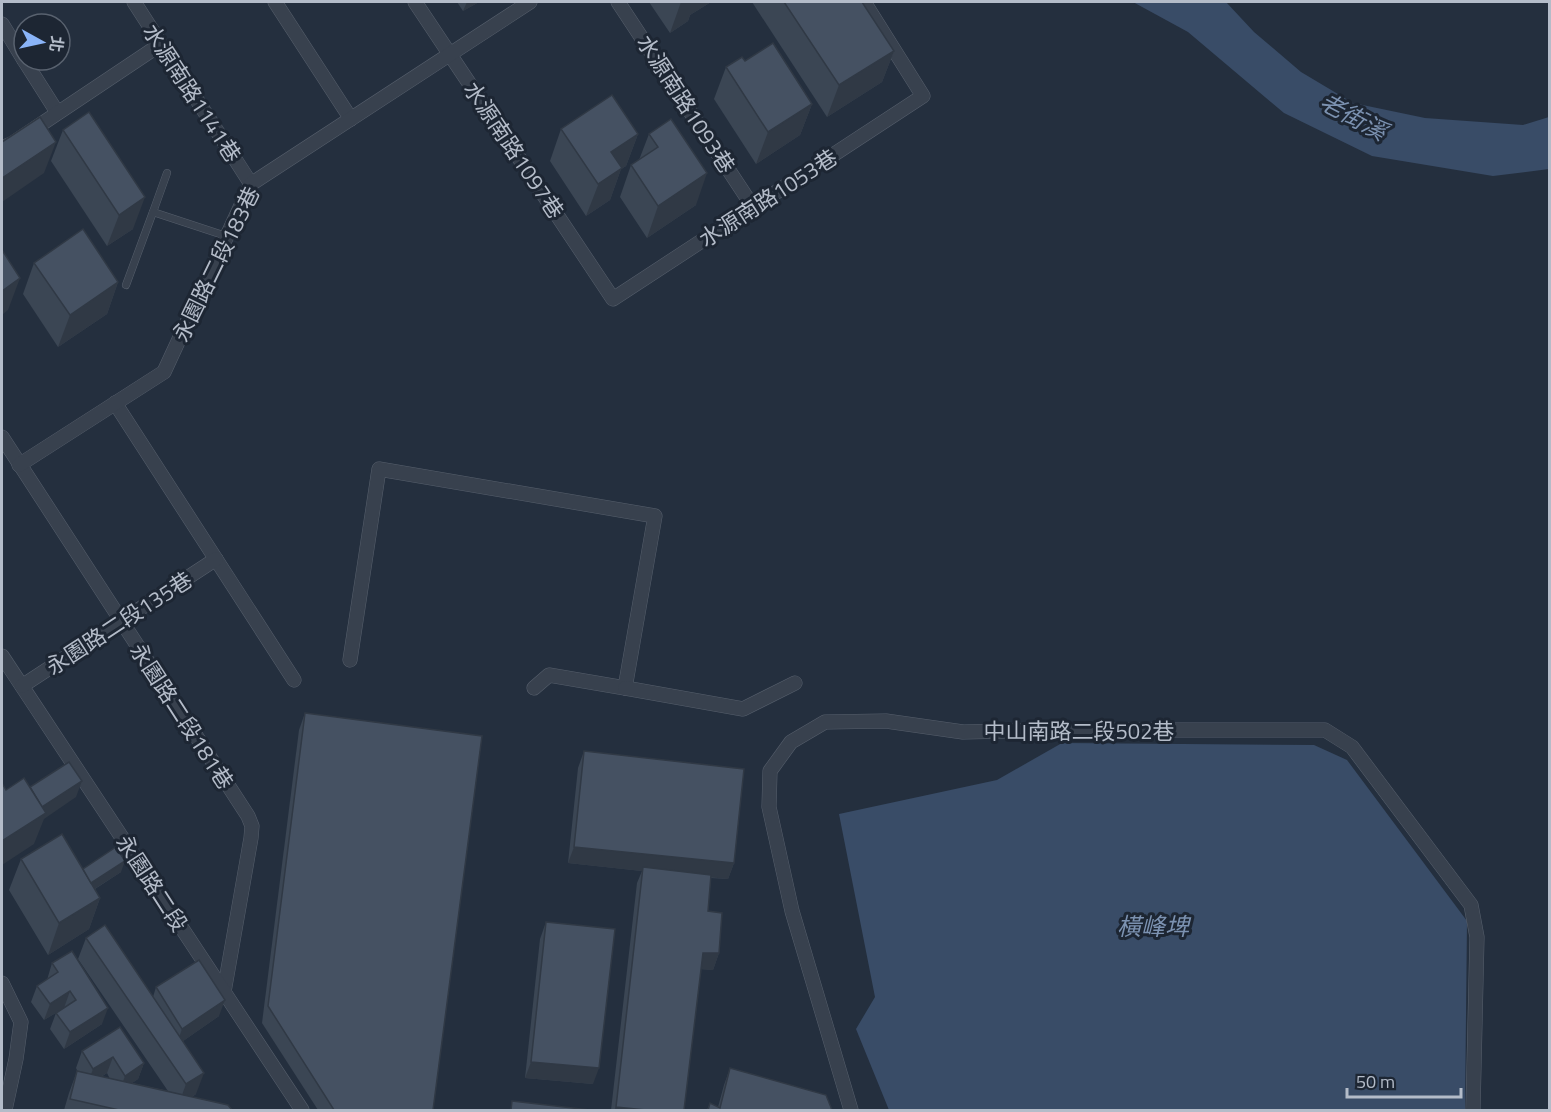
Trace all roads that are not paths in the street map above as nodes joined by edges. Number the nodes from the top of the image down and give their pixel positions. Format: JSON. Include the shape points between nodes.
{"nodes":[{"id":1,"x":134,"y":2,"type":"edge"},
{"id":2,"x":275,"y":2,"type":"edge"},
{"id":3,"x":415,"y":2,"type":"edge"},
{"id":4,"x":530,"y":2,"type":"edge"},
{"id":5,"x":618,"y":2,"type":"edge"},
{"id":6,"x":864,"y":2,"type":"edge"},
{"id":7,"x":2,"y":24,"type":"edge"},
{"id":8,"x":12,"y":40,"type":"edge"},
{"id":9,"x":161,"y":44,"type":"junction"},
{"id":10,"x":450,"y":54,"type":"junction"},
{"id":11,"x":32,"y":72,"type":"edge"},
{"id":12,"x":57,"y":112,"type":"junction"},
{"id":13,"x":351,"y":119,"type":"junction"},
{"id":14,"x":2,"y":148,"type":"edge"},
{"id":15,"x":167,"y":173,"type":"dead end"},
{"id":16,"x":251,"y":184,"type":"junction"},
{"id":17,"x":753,"y":207,"type":"junction"},
{"id":18,"x":153,"y":212,"type":"junction"},
{"id":19,"x":226,"y":236,"type":"junction"},
{"id":20,"x":126,"y":285,"type":"dead end"},
{"id":21,"x":613,"y":299,"type":"joint"},
{"id":22,"x":115,"y":403,"type":"junction"},
{"id":23,"x":2,"y":437,"type":"edge"},
{"id":24,"x":19,"y":465,"type":"junction"},
{"id":25,"x":216,"y":559,"type":"junction"},
{"id":26,"x":121,"y":621,"type":"junction"},
{"id":27,"x":2,"y":656,"type":"edge"},
{"id":28,"x":350,"y":660,"type":"dead end"},
{"id":29,"x":294,"y":680,"type":"dead end"},
{"id":30,"x":795,"y":683,"type":"dead end"},
{"id":31,"x":22,"y":686,"type":"junction"},
{"id":32,"x":534,"y":688,"type":"dead end"},
{"id":33,"x":626,"y":688,"type":"junction"},
{"id":34,"x":2,"y":983,"type":"edge"},
{"id":35,"x":224,"y":992,"type":"junction"},
{"id":36,"x":5,"y":1110,"type":"edge"},
{"id":37,"x":302,"y":1110,"type":"edge"},
{"id":38,"x":851,"y":1110,"type":"edge"},
{"id":39,"x":1473,"y":1110,"type":"edge"}],
"edges":[{"from":1,"to":9,"type":"street","name":"水源南路1141巷"},
{"from":2,"to":13,"type":"street"},
{"from":3,"to":10,"type":"street","name":"水源南路1097巷"},
{"from":4,"to":10,"type":"street","name":"永園路二段183巷"},
{"from":5,"to":17,"type":"street","name":"水源南路1093巷"},
{"from":6,"to":17,"type":"street","name":"水源南路1053巷","via":[[923,96]]},
{"from":7,"to":8,"type":"street"},
{"from":9,"to":12,"type":"street"},
{"from":9,"to":16,"type":"street","name":"水源南路1141巷"},
{"from":10,"to":13,"type":"street","name":"永園路二段183巷"},
{"from":10,"to":21,"type":"street","name":"水源南路1097巷"},
{"from":11,"to":12,"type":"street"},
{"from":12,"to":14,"type":"street"},
{"from":13,"to":16,"type":"street","name":"永園路二段183巷"},
{"from":15,"to":18,"type":"lane"},
{"from":16,"to":19,"type":"street","name":"永園路二段183巷"},
{"from":17,"to":21,"type":"street","name":"水源南路1053巷"},
{"from":18,"to":19,"type":"lane"},
{"from":18,"to":20,"type":"lane"},
{"from":19,"to":22,"type":"street","name":"永園路二段183巷","via":[[164,372]]},
{"from":22,"to":24,"type":"street","name":"永園路二段183巷"},
{"from":22,"to":25,"type":"street"},
{"from":23,"to":24,"type":"street"},
{"from":24,"to":26,"type":"street","name":"永園路二段181巷"},
{"from":25,"to":26,"type":"street","name":"永園路二段135巷"},
{"from":25,"to":29,"type":"street"},
{"from":26,"to":31,"type":"street","name":"永園路二段135巷"},
{"from":26,"to":35,"type":"street","name":"永園路二段181巷","via":[[252,826]]},
{"from":27,"to":31,"type":"street","name":"永園路二段"},
{"from":28,"to":33,"type":"street","via":[[379,469],[655,516]]},
{"from":30,"to":33,"type":"street","via":[[743,710]]},
{"from":31,"to":35,"type":"street","name":"永園路二段"},
{"from":32,"to":33,"type":"street","via":[[549,675]]},
{"from":34,"to":36,"type":"street","via":[[21,1022]]},
{"from":35,"to":37,"type":"street","name":"永園路二段"},
{"from":38,"to":39,"type":"street","name":"中山南路二段502巷","via":[[792,911],[769,807],[770,771],[791,741],[825,722],[886,721],[963,732],[1325,730],[1352,747],[1471,905],[1477,937]]}]}
